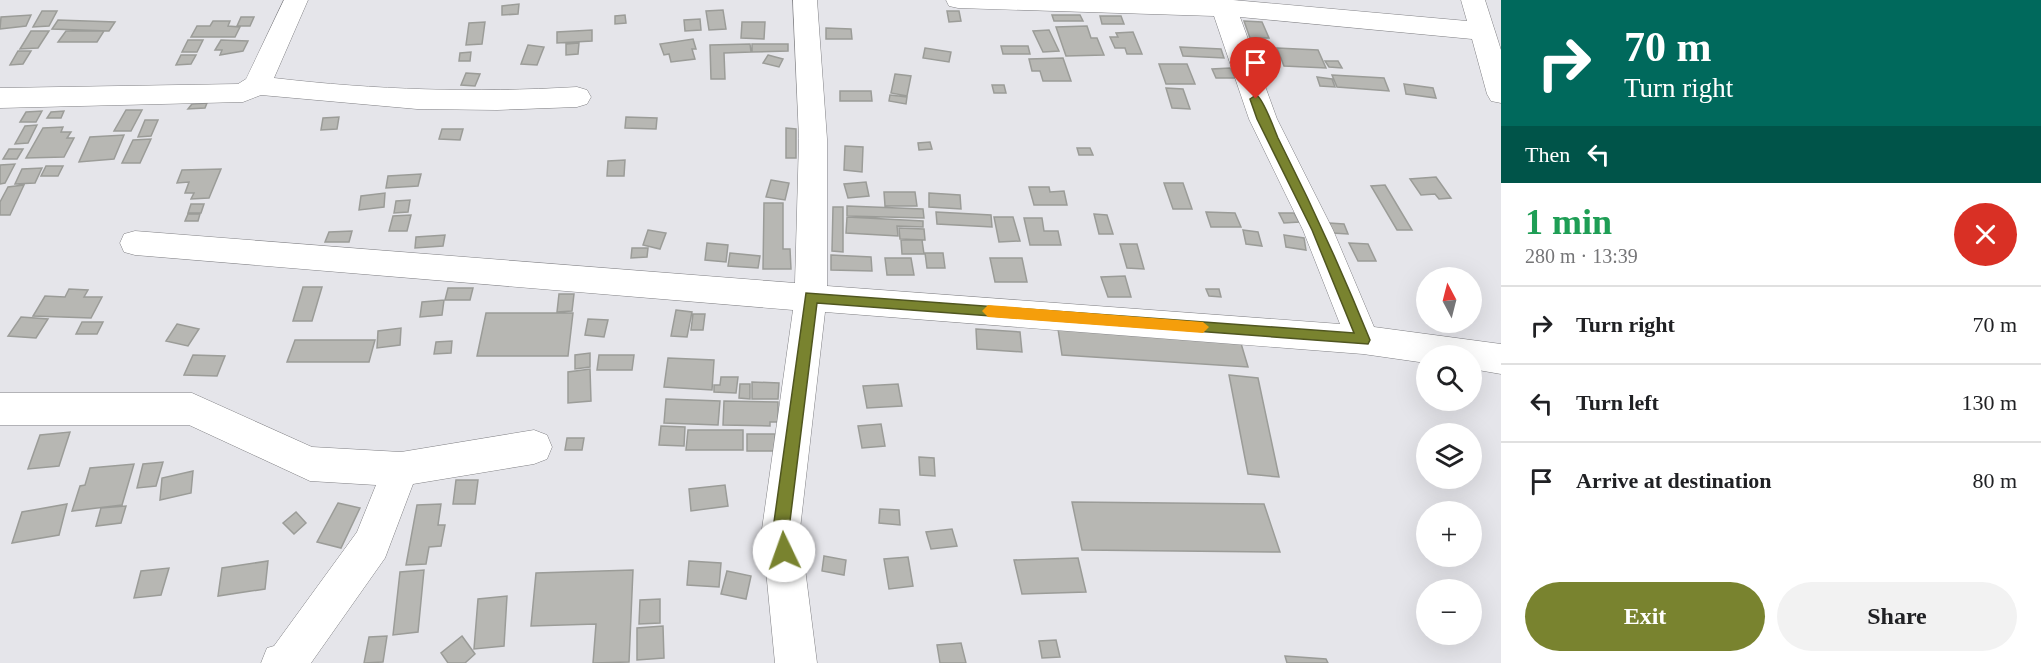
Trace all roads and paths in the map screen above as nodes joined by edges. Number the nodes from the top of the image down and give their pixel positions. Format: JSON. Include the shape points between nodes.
{"nodes":[{"id":1,"x":296,"y":0,"type":"edge"},
{"id":2,"x":805,"y":0,"type":"edge"},
{"id":3,"x":957,"y":0,"type":"edge"},
{"id":4,"x":1224,"y":4,"type":"edge"},
{"id":5,"x":1484,"y":17,"type":"edge"},
{"id":6,"x":257,"y":85,"type":"junction"},
{"id":7,"x":1501,"y":94,"type":"edge"},
{"id":8,"x":577,"y":97,"type":"dead end"},
{"id":9,"x":0,"y":98,"type":"edge"},
{"id":10,"x":135,"y":243,"type":"dead end"},
{"id":11,"x":811,"y":297,"type":"junction"},
{"id":12,"x":1363,"y":340,"type":"junction"},
{"id":13,"x":1501,"y":359,"type":"edge"},
{"id":14,"x":0,"y":409,"type":"edge"},
{"id":15,"x":534,"y":447,"type":"dead end"},
{"id":16,"x":401,"y":469,"type":"junction"},
{"id":17,"x":286,"y":663,"type":"edge"},
{"id":18,"x":796,"y":663,"type":"edge"}],
"edges":[{"from":1,"to":6,"type":"street"},
{"from":2,"to":11,"type":"street","via":[[813,139]]},
{"from":3,"to":4,"type":"street"},
{"from":4,"to":5,"type":"street"},
{"from":4,"to":12,"type":"street","via":[[1263,119],[1318,230]]},
{"from":5,"to":7,"type":"street"},
{"from":6,"to":8,"type":"street","via":[[331,95],[440,100],[510,102]]},
{"from":6,"to":9,"type":"street","via":[[243,93]]},
{"from":10,"to":11,"type":"street"},
{"from":11,"to":12,"type":"street"},
{"from":11,"to":18,"type":"street","via":[[781,529]]},
{"from":12,"to":13,"type":"street"},
{"from":14,"to":16,"type":"street","via":[[192,409],[310,464]]},
{"from":15,"to":16,"type":"street"},
{"from":16,"to":17,"type":"street","via":[[371,545]]}]}
